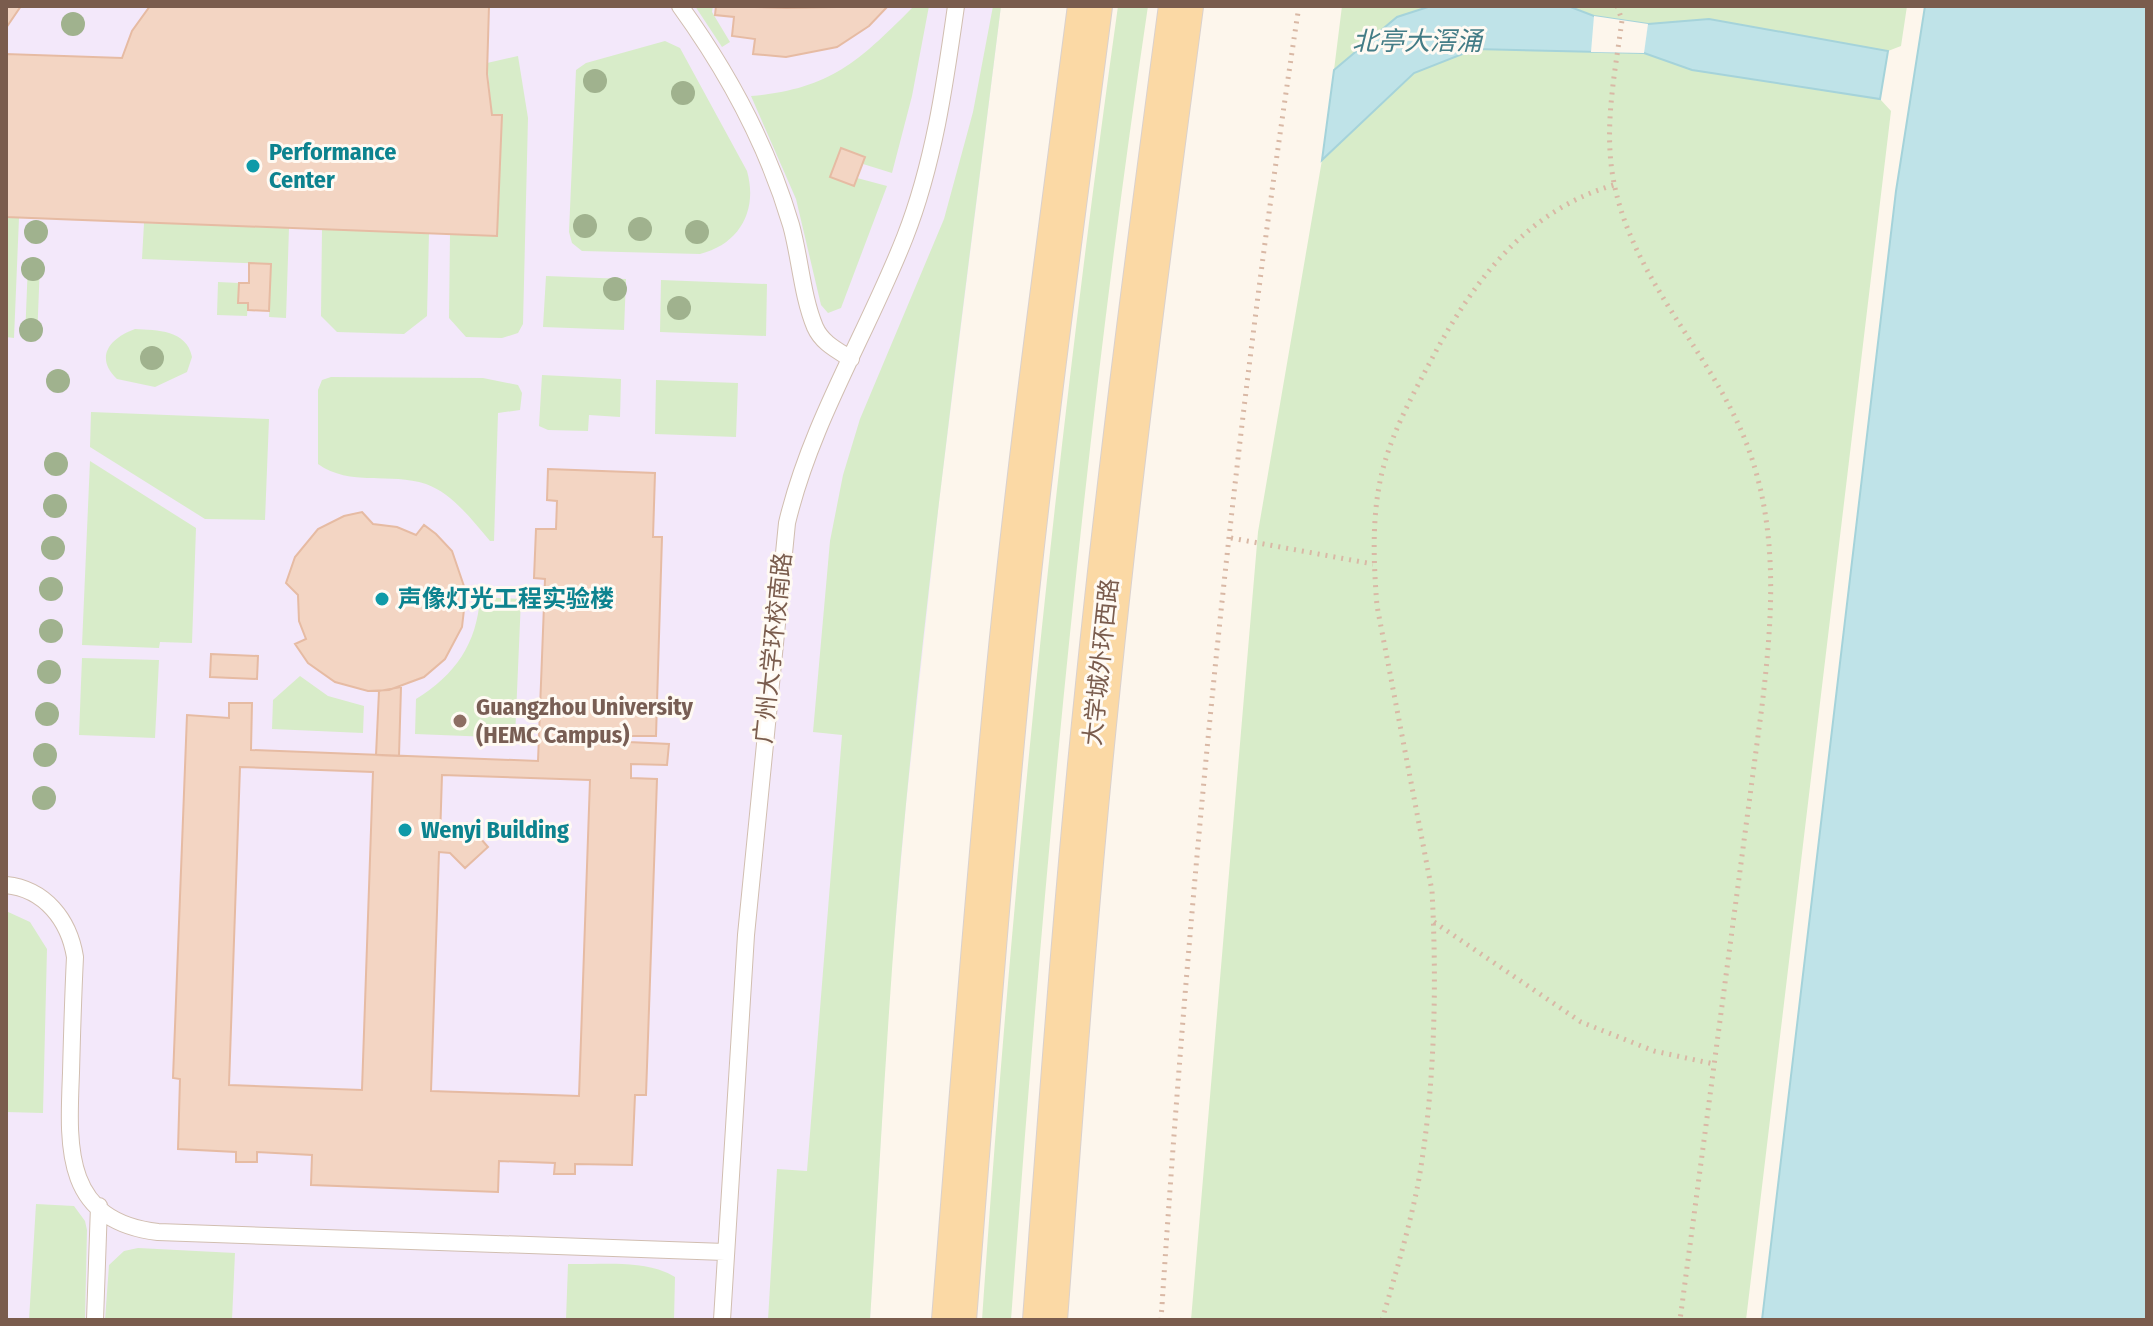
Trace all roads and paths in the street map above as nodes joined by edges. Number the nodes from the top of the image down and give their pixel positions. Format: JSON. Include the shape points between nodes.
{"nodes":[{"id":1,"x":680,"y":6,"type":"edge"},
{"id":2,"x":956,"y":6,"type":"edge"},
{"id":3,"x":1090,"y":6,"type":"edge"},
{"id":4,"x":1181,"y":6,"type":"edge"},
{"id":5,"x":1299,"y":6,"type":"edge"},
{"id":6,"x":1617,"y":6,"type":"edge"},
{"id":7,"x":1614,"y":185,"type":"junction"},
{"id":8,"x":851,"y":359,"type":"junction"},
{"id":9,"x":1231,"y":538,"type":"junction"},
{"id":10,"x":1373,"y":564,"type":"junction"},
{"id":11,"x":6,"y":885,"type":"edge"},
{"id":12,"x":1433,"y":922,"type":"junction"},
{"id":13,"x":1714,"y":1064,"type":"junction"},
{"id":14,"x":99,"y":1206,"type":"junction"},
{"id":15,"x":725,"y":1252,"type":"junction"},
{"id":16,"x":95,"y":1320,"type":"edge"},
{"id":17,"x":722,"y":1320,"type":"edge"},
{"id":18,"x":954,"y":1320,"type":"edge"},
{"id":19,"x":1045,"y":1320,"type":"edge"},
{"id":20,"x":1161,"y":1320,"type":"edge"},
{"id":21,"x":1382,"y":1320,"type":"edge"},
{"id":22,"x":1680,"y":1320,"type":"edge"}],
"edges":[{"from":1,"to":8,"type":"lane","via":[[718,65],[770,165],[816,329]]},
{"from":2,"to":8,"type":"lane","name":"广州大学环校南路","via":[[922,185]]},
{"from":3,"to":18,"type":"main road","via":[[1047,324],[1008,677],[973,1042]]},
{"from":4,"to":19,"type":"main road","name":"大学城外环西路","via":[[1097,686],[1063,1050]]},
{"from":5,"to":9,"type":"path"},
{"from":6,"to":7,"type":"path","via":[[1622,20],[1608,136]]},
{"from":7,"to":10,"type":"path","via":[[1570,201],[1514,240],[1447,331],[1387,456],[1376,505]]},
{"from":7,"to":13,"type":"path","via":[[1642,258],[1738,420],[1770,542],[1769,646]]},
{"from":8,"to":15,"type":"lane","name":"广州大学环校南路","via":[[800,469],[782,552],[746,935]]},
{"from":9,"to":10,"type":"path"},
{"from":9,"to":20,"type":"path","via":[[1187,945]]},
{"from":10,"to":12,"type":"path","via":[[1379,620],[1432,891]]},
{"from":11,"to":14,"type":"lane","via":[[43,899],[71,937],[75,957],[69,1144],[77,1177]]},
{"from":12,"to":13,"type":"path","via":[[1581,1022],[1654,1051]]},
{"from":12,"to":21,"type":"path","via":[[1434,1012],[1418,1183]]},
{"from":13,"to":22,"type":"path"},
{"from":14,"to":15,"type":"lane","via":[[130,1226],[158,1232]]},
{"from":14,"to":16,"type":"lane"},
{"from":15,"to":17,"type":"lane","name":"广州大学环校南路"}]}
